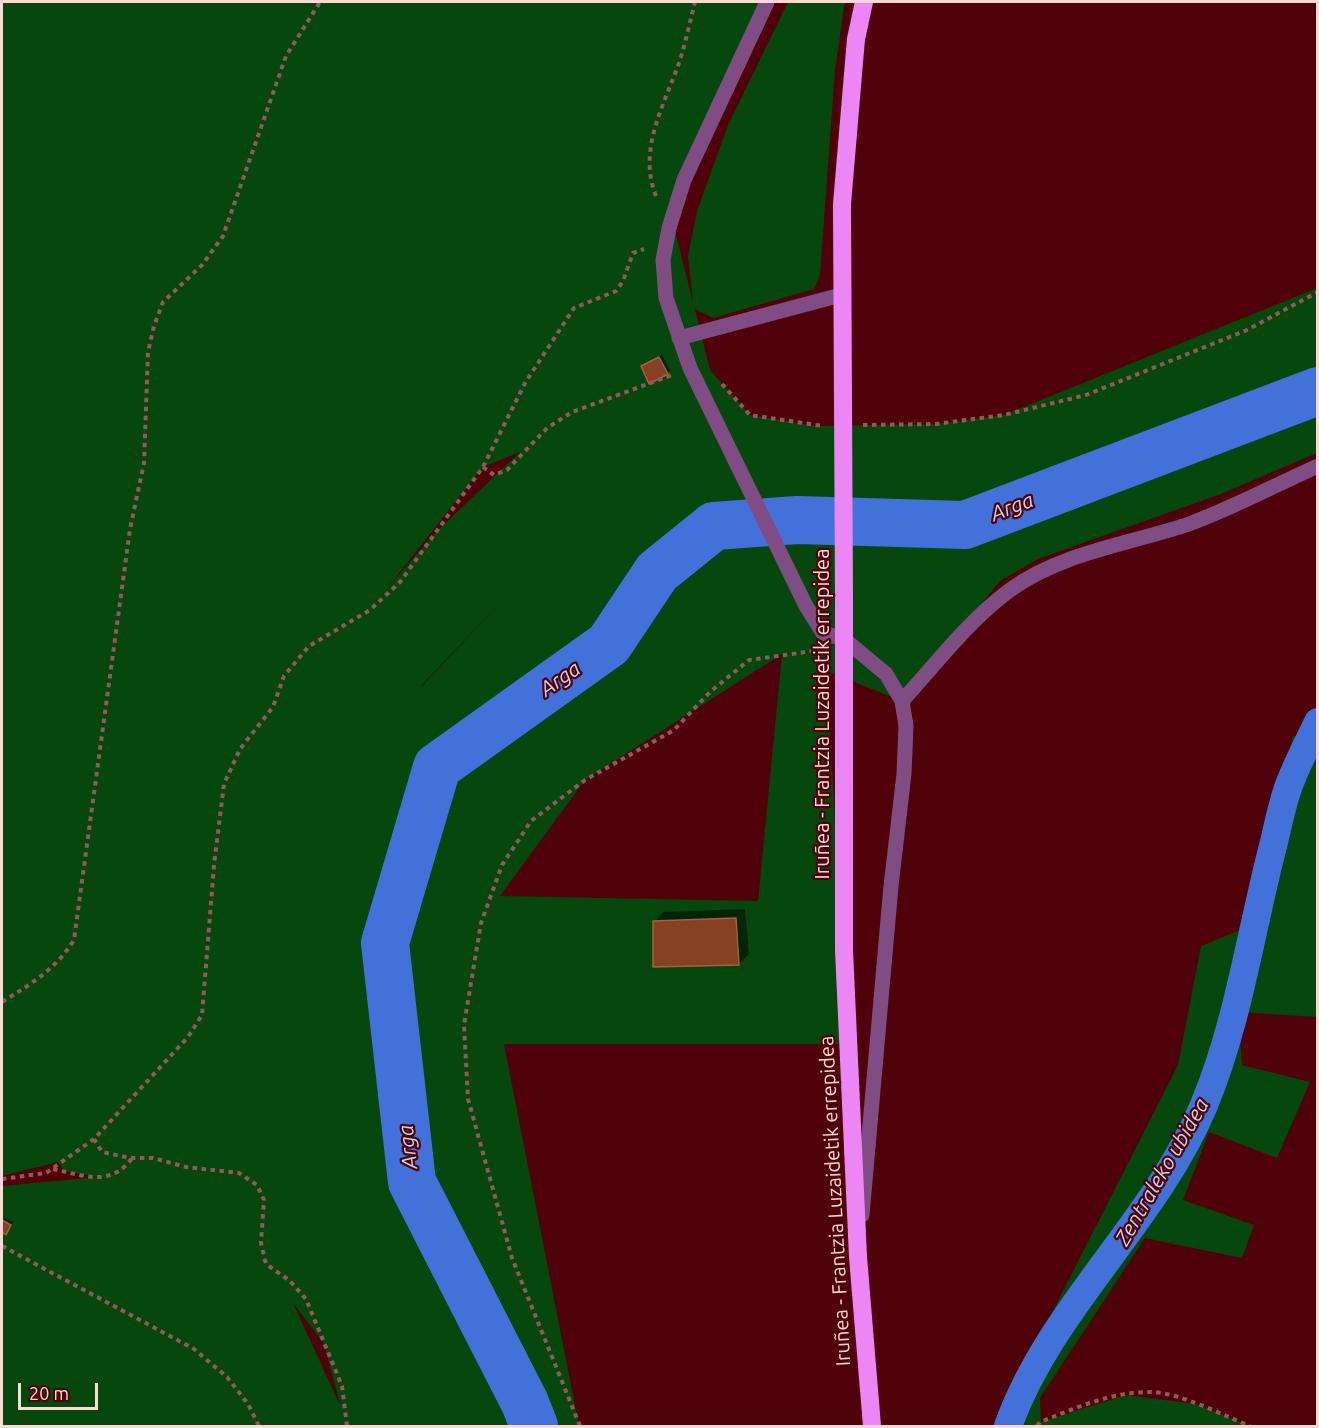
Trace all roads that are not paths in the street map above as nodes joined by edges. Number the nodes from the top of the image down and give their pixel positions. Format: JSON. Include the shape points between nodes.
{"nodes":[{"id":1,"x":767,"y":2,"type":"edge"},
{"id":2,"x":864,"y":2,"type":"edge"},
{"id":3,"x":841,"y":295,"type":"junction"},
{"id":4,"x":679,"y":338,"type":"junction"},
{"id":5,"x":1317,"y":466,"type":"edge"},
{"id":6,"x":844,"y":639,"type":"junction"},
{"id":7,"x":902,"y":701,"type":"junction"},
{"id":8,"x":858,"y":1257,"type":"junction"},
{"id":9,"x":872,"y":1426,"type":"edge"}],
"edges":[{"from":1,"to":4,"type":"lane","via":[[684,180],[672,219],[663,260],[666,298]]},
{"from":2,"to":3,"type":"highway","name":"Iruñea - Frantzia Luzaidetik errepidea","via":[[856,39],[842,204]]},
{"from":3,"to":4,"type":"lane"},
{"from":3,"to":6,"type":"highway","name":"Iruñea - Frantzia Luzaidetik errepidea","bridge":true},
{"from":4,"to":6,"type":"lane","via":[[806,606],[823,633]]},
{"from":5,"to":7,"type":"lane","via":[[1190,523],[1033,576],[976,620]]},
{"from":6,"to":7,"type":"lane","via":[[886,674]]},
{"from":6,"to":8,"type":"highway","name":"Iruñea - Frantzia Luzaidetik errepidea","via":[[844,950]]},
{"from":7,"to":8,"type":"lane","via":[[906,726],[904,774]]},
{"from":8,"to":9,"type":"highway","name":"Iruñea - Frantzia Luzaidetik errepidea"}]}
